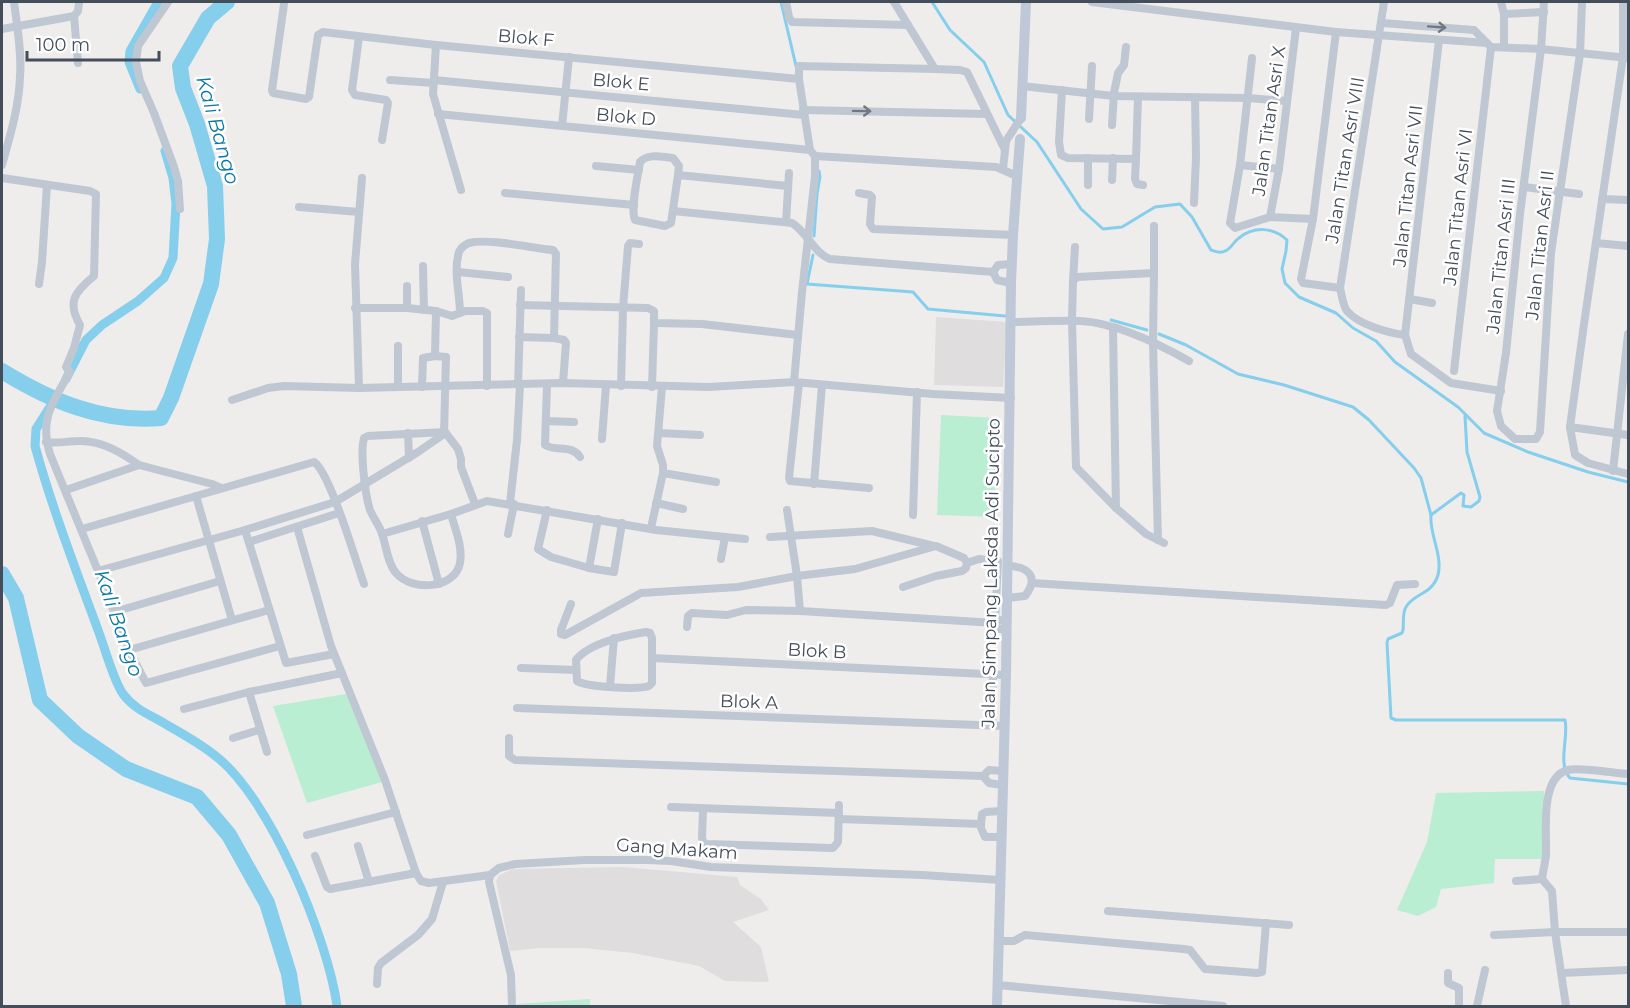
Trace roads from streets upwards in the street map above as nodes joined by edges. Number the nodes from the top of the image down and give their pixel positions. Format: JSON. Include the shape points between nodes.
{"nodes":[{"id":1,"x":14,"y":2,"type":"edge"},
{"id":2,"x":79,"y":2,"type":"edge"},
{"id":3,"x":168,"y":2,"type":"edge"},
{"id":4,"x":786,"y":2,"type":"edge"},
{"id":5,"x":894,"y":2,"type":"edge"},
{"id":6,"x":1026,"y":2,"type":"edge"},
{"id":7,"x":1092,"y":2,"type":"edge"},
{"id":8,"x":1384,"y":2,"type":"edge"},
{"id":9,"x":1502,"y":2,"type":"edge"},
{"id":10,"x":1544,"y":2,"type":"edge"},
{"id":11,"x":1582,"y":2,"type":"edge"},
{"id":12,"x":1623,"y":2,"type":"edge"},
{"id":13,"x":284,"y":4,"type":"dead end"},
{"id":14,"x":1544,"y":12,"type":"junction"},
{"id":15,"x":1504,"y":14,"type":"junction"},
{"id":16,"x":74,"y":16,"type":"junction"},
{"id":17,"x":1382,"y":23,"type":"junction"},
{"id":18,"x":908,"y":25,"type":"junction"},
{"id":19,"x":17,"y":27,"type":"junction"},
{"id":20,"x":1296,"y":28,"type":"junction"},
{"id":21,"x":2,"y":29,"type":"edge"},
{"id":22,"x":1336,"y":32,"type":"junction"},
{"id":23,"x":1380,"y":36,"type":"junction"},
{"id":24,"x":359,"y":37,"type":"junction"},
{"id":25,"x":1440,"y":40,"type":"junction"},
{"id":26,"x":436,"y":45,"type":"junction"},
{"id":27,"x":1489,"y":45,"type":"junction"},
{"id":28,"x":1504,"y":46,"type":"junction"},
{"id":29,"x":1126,"y":47,"type":"dead end"},
{"id":30,"x":1541,"y":49,"type":"junction"},
{"id":31,"x":1580,"y":54,"type":"junction"},
{"id":32,"x":568,"y":57,"type":"junction"},
{"id":33,"x":1252,"y":58,"type":"dead end"},
{"id":34,"x":1626,"y":58,"type":"edge"},
{"id":35,"x":78,"y":63,"type":"dead end"},
{"id":36,"x":1092,"y":66,"type":"dead end"},
{"id":37,"x":935,"y":69,"type":"junction"},
{"id":38,"x":390,"y":80,"type":"dead end"},
{"id":39,"x":799,"y":80,"type":"junction"},
{"id":40,"x":434,"y":81,"type":"junction"},
{"id":41,"x":1022,"y":86,"type":"junction"},
{"id":42,"x":1062,"y":90,"type":"junction"},
{"id":43,"x":565,"y":92,"type":"junction"},
{"id":44,"x":1090,"y":93,"type":"junction"},
{"id":45,"x":1114,"y":96,"type":"junction"},
{"id":46,"x":1138,"y":97,"type":"junction"},
{"id":47,"x":1195,"y":98,"type":"junction"},
{"id":48,"x":1248,"y":98,"type":"junction"},
{"id":49,"x":1286,"y":101,"type":"junction"},
{"id":50,"x":804,"y":112,"type":"junction"},
{"id":51,"x":438,"y":114,"type":"junction"},
{"id":52,"x":987,"y":114,"type":"junction"},
{"id":53,"x":1021,"y":118,"type":"joint"},
{"id":54,"x":1089,"y":119,"type":"dead end"},
{"id":55,"x":1112,"y":124,"type":"dead end"},
{"id":56,"x":562,"y":126,"type":"junction"},
{"id":57,"x":382,"y":140,"type":"dead end"},
{"id":58,"x":1005,"y":144,"type":"junction"},
{"id":59,"x":1020,"y":144,"type":"joint"},
{"id":60,"x":812,"y":153,"type":"junction"},
{"id":61,"x":1088,"y":158,"type":"junction"},
{"id":62,"x":1113,"y":158,"type":"junction"},
{"id":63,"x":1136,"y":159,"type":"junction"},
{"id":64,"x":2,"y":165,"type":"edge"},
{"id":65,"x":1240,"y":165,"type":"junction"},
{"id":66,"x":596,"y":166,"type":"dead end"},
{"id":67,"x":1003,"y":169,"type":"junction"},
{"id":68,"x":1279,"y":169,"type":"junction"},
{"id":69,"x":639,"y":170,"type":"junction"},
{"id":70,"x":789,"y":173,"type":"dead end"},
{"id":71,"x":678,"y":175,"type":"junction"},
{"id":72,"x":1017,"y":176,"type":"junction"},
{"id":73,"x":2,"y":178,"type":"edge"},
{"id":74,"x":362,"y":178,"type":"dead end"},
{"id":75,"x":1112,"y":180,"type":"dead end"},
{"id":76,"x":47,"y":185,"type":"junction"},
{"id":77,"x":1088,"y":185,"type":"dead end"},
{"id":78,"x":1143,"y":185,"type":"dead end"},
{"id":79,"x":788,"y":186,"type":"junction"},
{"id":80,"x":1524,"y":187,"type":"junction"},
{"id":81,"x":461,"y":190,"type":"dead end"},
{"id":82,"x":1560,"y":192,"type":"junction"},
{"id":83,"x":505,"y":193,"type":"dead end"},
{"id":84,"x":859,"y":193,"type":"dead end"},
{"id":85,"x":1579,"y":194,"type":"dead end"},
{"id":86,"x":1602,"y":199,"type":"junction"},
{"id":87,"x":1629,"y":200,"type":"edge"},
{"id":88,"x":1194,"y":203,"type":"dead end"},
{"id":89,"x":634,"y":205,"type":"junction"},
{"id":90,"x":299,"y":207,"type":"dead end"},
{"id":91,"x":180,"y":209,"type":"dead end"},
{"id":92,"x":673,"y":211,"type":"junction"},
{"id":93,"x":359,"y":212,"type":"junction"},
{"id":94,"x":1270,"y":217,"type":"junction"},
{"id":95,"x":1312,"y":219,"type":"junction"},
{"id":96,"x":786,"y":222,"type":"junction"},
{"id":97,"x":1154,"y":226,"type":"dead end"},
{"id":98,"x":1013,"y":235,"type":"junction"},
{"id":99,"x":808,"y":238,"type":"junction"},
{"id":100,"x":1596,"y":243,"type":"junction"},
{"id":101,"x":639,"y":244,"type":"dead end"},
{"id":102,"x":1629,"y":246,"type":"edge"},
{"id":103,"x":1075,"y":247,"type":"dead end"},
{"id":104,"x":1012,"y":264,"type":"junction"},
{"id":105,"x":423,"y":266,"type":"dead end"},
{"id":106,"x":458,"y":272,"type":"junction"},
{"id":107,"x":993,"y":272,"type":"junction"},
{"id":108,"x":1154,"y":273,"type":"junction"},
{"id":109,"x":508,"y":277,"type":"dead end"},
{"id":110,"x":1073,"y":281,"type":"junction"},
{"id":111,"x":1011,"y":283,"type":"junction"},
{"id":112,"x":39,"y":284,"type":"dead end"},
{"id":113,"x":407,"y":286,"type":"dead end"},
{"id":114,"x":1340,"y":288,"type":"junction"},
{"id":115,"x":521,"y":290,"type":"dead end"},
{"id":116,"x":1410,"y":300,"type":"junction"},
{"id":117,"x":1432,"y":303,"type":"dead end"},
{"id":118,"x":520,"y":305,"type":"junction"},
{"id":119,"x":554,"y":307,"type":"junction"},
{"id":120,"x":355,"y":308,"type":"junction"},
{"id":121,"x":407,"y":308,"type":"junction"},
{"id":122,"x":623,"y":308,"type":"junction"},
{"id":123,"x":424,"y":310,"type":"junction"},
{"id":124,"x":436,"y":311,"type":"junction"},
{"id":125,"x":460,"y":313,"type":"junction"},
{"id":126,"x":1072,"y":321,"type":"junction"},
{"id":127,"x":1011,"y":322,"type":"junction"},
{"id":128,"x":654,"y":323,"type":"junction"},
{"id":129,"x":1113,"y":328,"type":"junction"},
{"id":130,"x":1629,"y":334,"type":"edge"},
{"id":131,"x":798,"y":335,"type":"junction"},
{"id":132,"x":1406,"y":335,"type":"junction"},
{"id":133,"x":519,"y":338,"type":"junction"},
{"id":134,"x":554,"y":338,"type":"junction"},
{"id":135,"x":1153,"y":343,"type":"junction"},
{"id":136,"x":398,"y":346,"type":"dead end"},
{"id":137,"x":435,"y":356,"type":"junction"},
{"id":138,"x":1190,"y":361,"type":"dead end"},
{"id":139,"x":1454,"y":371,"type":"dead end"},
{"id":140,"x":797,"y":382,"type":"junction"},
{"id":141,"x":563,"y":383,"type":"junction"},
{"id":142,"x":548,"y":384,"type":"junction"},
{"id":143,"x":519,"y":385,"type":"junction"},
{"id":144,"x":606,"y":385,"type":"junction"},
{"id":145,"x":822,"y":385,"type":"junction"},
{"id":146,"x":487,"y":386,"type":"junction"},
{"id":147,"x":621,"y":386,"type":"junction"},
{"id":148,"x":398,"y":387,"type":"junction"},
{"id":149,"x":422,"y":387,"type":"junction"},
{"id":150,"x":445,"y":387,"type":"junction"},
{"id":151,"x":652,"y":387,"type":"junction"},
{"id":152,"x":663,"y":387,"type":"junction"},
{"id":153,"x":359,"y":388,"type":"junction"},
{"id":154,"x":1501,"y":391,"type":"junction"},
{"id":155,"x":917,"y":392,"type":"junction"},
{"id":156,"x":1011,"y":398,"type":"junction"},
{"id":157,"x":232,"y":400,"type":"dead end"},
{"id":158,"x":546,"y":421,"type":"junction"},
{"id":159,"x":574,"y":422,"type":"dead end"},
{"id":160,"x":1570,"y":427,"type":"junction"},
{"id":161,"x":1629,"y":427,"type":"edge"},
{"id":162,"x":445,"y":432,"type":"junction"},
{"id":163,"x":659,"y":433,"type":"junction"},
{"id":164,"x":1617,"y":433,"type":"junction"},
{"id":165,"x":408,"y":434,"type":"junction"},
{"id":166,"x":700,"y":435,"type":"dead end"},
{"id":167,"x":1629,"y":435,"type":"edge"},
{"id":168,"x":602,"y":439,"type":"dead end"},
{"id":169,"x":1536,"y":439,"type":"joint"},
{"id":170,"x":46,"y":441,"type":"junction"},
{"id":171,"x":580,"y":457,"type":"dead end"},
{"id":172,"x":409,"y":458,"type":"junction"},
{"id":173,"x":139,"y":465,"type":"junction"},
{"id":174,"x":1613,"y":471,"type":"junction"},
{"id":175,"x":663,"y":473,"type":"junction"},
{"id":176,"x":1629,"y":474,"type":"edge"},
{"id":177,"x":716,"y":482,"type":"dead end"},
{"id":178,"x":364,"y":484,"type":"junction"},
{"id":179,"x":814,"y":484,"type":"junction"},
{"id":180,"x":221,"y":488,"type":"junction"},
{"id":181,"x":869,"y":488,"type":"dead end"},
{"id":182,"x":66,"y":490,"type":"junction"},
{"id":183,"x":196,"y":496,"type":"junction"},
{"id":184,"x":335,"y":502,"type":"junction"},
{"id":185,"x":656,"y":503,"type":"junction"},
{"id":186,"x":475,"y":504,"type":"junction"},
{"id":187,"x":512,"y":504,"type":"junction"},
{"id":188,"x":1116,"y":508,"type":"junction"},
{"id":189,"x":683,"y":509,"type":"dead end"},
{"id":190,"x":547,"y":510,"type":"junction"},
{"id":191,"x":787,"y":510,"type":"dead end"},
{"id":192,"x":339,"y":513,"type":"junction"},
{"id":193,"x":451,"y":514,"type":"junction"},
{"id":194,"x":913,"y":515,"type":"dead end"},
{"id":195,"x":598,"y":519,"type":"junction"},
{"id":196,"x":422,"y":521,"type":"junction"},
{"id":197,"x":622,"y":523,"type":"junction"},
{"id":198,"x":297,"y":526,"type":"junction"},
{"id":199,"x":651,"y":528,"type":"junction"},
{"id":200,"x":82,"y":529,"type":"junction"},
{"id":201,"x":245,"y":530,"type":"junction"},
{"id":202,"x":382,"y":534,"type":"junction"},
{"id":203,"x":508,"y":534,"type":"dead end"},
{"id":204,"x":791,"y":536,"type":"junction"},
{"id":205,"x":725,"y":537,"type":"junction"},
{"id":206,"x":770,"y":537,"type":"dead end"},
{"id":207,"x":745,"y":539,"type":"dead end"},
{"id":208,"x":208,"y":540,"type":"junction"},
{"id":209,"x":249,"y":542,"type":"junction"},
{"id":210,"x":936,"y":546,"type":"junction"},
{"id":211,"x":721,"y":559,"type":"dead end"},
{"id":212,"x":967,"y":563,"type":"junction"},
{"id":213,"x":1004,"y":563,"type":"junction"},
{"id":214,"x":589,"y":568,"type":"junction"},
{"id":215,"x":98,"y":571,"type":"junction"},
{"id":216,"x":797,"y":576,"type":"junction"},
{"id":217,"x":220,"y":581,"type":"junction"},
{"id":218,"x":1032,"y":583,"type":"junction"},
{"id":219,"x":364,"y":584,"type":"dead end"},
{"id":220,"x":439,"y":584,"type":"junction"},
{"id":221,"x":1415,"y":584,"type":"dead end"},
{"id":222,"x":903,"y":586,"type":"dead end"},
{"id":223,"x":1007,"y":598,"type":"junction"},
{"id":224,"x":571,"y":604,"type":"dead end"},
{"id":225,"x":269,"y":610,"type":"junction"},
{"id":226,"x":800,"y":611,"type":"junction"},
{"id":227,"x":114,"y":612,"type":"junction"},
{"id":228,"x":232,"y":620,"type":"junction"},
{"id":229,"x":995,"y":623,"type":"junction"},
{"id":230,"x":1006,"y":625,"type":"junction"},
{"id":231,"x":687,"y":627,"type":"dead end"},
{"id":232,"x":614,"y":638,"type":"junction"},
{"id":233,"x":280,"y":646,"type":"junction"},
{"id":234,"x":129,"y":650,"type":"junction"},
{"id":235,"x":334,"y":654,"type":"junction"},
{"id":236,"x":652,"y":658,"type":"junction"},
{"id":237,"x":521,"y":668,"type":"dead end"},
{"id":238,"x":576,"y":670,"type":"junction"},
{"id":239,"x":342,"y":673,"type":"junction"},
{"id":240,"x":993,"y":675,"type":"junction"},
{"id":241,"x":1006,"y":675,"type":"junction"},
{"id":242,"x":610,"y":686,"type":"junction"},
{"id":243,"x":249,"y":692,"type":"junction"},
{"id":244,"x":517,"y":708,"type":"dead end"},
{"id":245,"x":184,"y":709,"type":"dead end"},
{"id":246,"x":992,"y":726,"type":"junction"},
{"id":247,"x":1005,"y":726,"type":"junction"},
{"id":248,"x":260,"y":730,"type":"junction"},
{"id":249,"x":233,"y":738,"type":"dead end"},
{"id":250,"x":509,"y":738,"type":"dead end"},
{"id":251,"x":267,"y":752,"type":"dead end"},
{"id":252,"x":1002,"y":771,"type":"junction"},
{"id":253,"x":1629,"y":774,"type":"edge"},
{"id":254,"x":983,"y":776,"type":"junction"},
{"id":255,"x":1002,"y":785,"type":"junction"},
{"id":256,"x":671,"y":807,"type":"dead end"},
{"id":257,"x":703,"y":808,"type":"junction"},
{"id":258,"x":1001,"y":811,"type":"junction"},
{"id":259,"x":396,"y":812,"type":"junction"},
{"id":260,"x":839,"y":812,"type":"junction"},
{"id":261,"x":981,"y":824,"type":"junction"},
{"id":262,"x":307,"y":835,"type":"dead end"},
{"id":263,"x":1000,"y":837,"type":"junction"},
{"id":264,"x":358,"y":846,"type":"dead end"},
{"id":265,"x":315,"y":856,"type":"dead end"},
{"id":266,"x":416,"y":873,"type":"junction"},
{"id":267,"x":490,"y":875,"type":"junction"},
{"id":268,"x":1542,"y":879,"type":"junction"},
{"id":269,"x":1000,"y":880,"type":"junction"},
{"id":270,"x":1516,"y":881,"type":"dead end"},
{"id":271,"x":369,"y":882,"type":"junction"},
{"id":272,"x":443,"y":882,"type":"junction"},
{"id":273,"x":1108,"y":911,"type":"dead end"},
{"id":274,"x":1266,"y":923,"type":"junction"},
{"id":275,"x":1289,"y":925,"type":"dead end"},
{"id":276,"x":1555,"y":932,"type":"junction"},
{"id":277,"x":1629,"y":932,"type":"edge"},
{"id":278,"x":1494,"y":935,"type":"dead end"},
{"id":279,"x":1000,"y":941,"type":"junction"},
{"id":280,"x":1485,"y":969,"type":"dead end"},
{"id":281,"x":1629,"y":970,"type":"edge"},
{"id":282,"x":1448,"y":973,"type":"dead end"},
{"id":283,"x":1562,"y":973,"type":"junction"},
{"id":284,"x":376,"y":984,"type":"dead end"},
{"id":285,"x":998,"y":985,"type":"junction"},
{"id":286,"x":512,"y":1006,"type":"edge"},
{"id":287,"x":998,"y":1006,"type":"edge"},
{"id":288,"x":1223,"y":1006,"type":"edge"},
{"id":289,"x":1459,"y":1006,"type":"edge"},
{"id":290,"x":1477,"y":1006,"type":"edge"},
{"id":291,"x":1566,"y":1006,"type":"edge"}],
"edges":[{"from":1,"to":19,"type":"street"},
{"from":2,"to":16,"type":"street"},
{"from":3,"to":91,"type":"street","via":[[138,46],[136,62],[178,180]]},
{"from":4,"to":18,"type":"street","via":[[790,21]]},
{"from":5,"to":18,"type":"street"},
{"from":6,"to":41,"type":"street"},
{"from":7,"to":20,"type":"street"},
{"from":8,"to":17,"type":"street","name":"Jalan Titan Asri VIII"},
{"from":9,"to":15,"type":"street"},
{"from":10,"to":14,"type":"street","name":"Jalan Titan Asri III"},
{"from":11,"to":31,"type":"street","name":"Jalan Titan Asri II"},
{"from":12,"to":34,"type":"street"},
{"from":13,"to":24,"type":"street","name":"Blok F","via":[[273,93],[306,99],[309,96],[318,35],[323,32]]},
{"from":14,"to":15,"type":"street"},
{"from":14,"to":30,"type":"street","name":"Jalan Titan Asri III"},
{"from":15,"to":28,"type":"street"},
{"from":16,"to":19,"type":"street"},
{"from":16,"to":35,"type":"street"},
{"from":17,"to":23,"type":"street","name":"Jalan Titan Asri VIII"},
{"from":17,"to":27,"type":"street","one_way":true,"via":[[1474,30]]},
{"from":18,"to":37,"type":"street"},
{"from":19,"to":21,"type":"street"},
{"from":19,"to":64,"type":"street","via":[[19,90]]},
{"from":20,"to":22,"type":"street"},
{"from":20,"to":49,"type":"street","name":"Jalan Titan Asri X"},
{"from":22,"to":23,"type":"street"},
{"from":22,"to":95,"type":"street"},
{"from":23,"to":25,"type":"street"},
{"from":23,"to":114,"type":"street","name":"Jalan Titan Asri VIII"},
{"from":24,"to":26,"type":"street","name":"Blok F"},
{"from":24,"to":57,"type":"street","via":[[351,90],[355,95],[386,100]]},
{"from":25,"to":27,"type":"street"},
{"from":25,"to":116,"type":"street","name":"Jalan Titan Asri VII"},
{"from":26,"to":32,"type":"street","name":"Blok F"},
{"from":26,"to":40,"type":"street"},
{"from":27,"to":28,"type":"street"},
{"from":27,"to":139,"type":"street","name":"Jalan Titan Asri VI"},
{"from":28,"to":30,"type":"street"},
{"from":29,"to":45,"type":"street"},
{"from":30,"to":31,"type":"street"},
{"from":30,"to":80,"type":"street","name":"Jalan Titan Asri III"},
{"from":31,"to":34,"type":"street"},
{"from":31,"to":82,"type":"street","name":"Jalan Titan Asri II"},
{"from":32,"to":39,"type":"street","name":"Blok F"},
{"from":32,"to":43,"type":"street"},
{"from":33,"to":48,"type":"street"},
{"from":34,"to":86,"type":"street"},
{"from":36,"to":44,"type":"street"},
{"from":37,"to":39,"type":"street","via":[[799,66]]},
{"from":37,"to":52,"type":"street","via":[[967,72]]},
{"from":38,"to":40,"type":"street","name":"Blok E"},
{"from":39,"to":50,"type":"street"},
{"from":40,"to":43,"type":"street","name":"Blok E"},
{"from":40,"to":51,"type":"street"},
{"from":41,"to":42,"type":"street"},
{"from":41,"to":53,"type":"street"},
{"from":42,"to":44,"type":"street"},
{"from":42,"to":61,"type":"street","via":[[1060,152],[1068,158]]},
{"from":43,"to":50,"type":"street","name":"Blok E"},
{"from":43,"to":56,"type":"street"},
{"from":44,"to":45,"type":"street"},
{"from":44,"to":54,"type":"street"},
{"from":45,"to":46,"type":"street"},
{"from":45,"to":55,"type":"street"},
{"from":46,"to":47,"type":"street"},
{"from":46,"to":63,"type":"street"},
{"from":47,"to":48,"type":"street"},
{"from":47,"to":88,"type":"street"},
{"from":48,"to":49,"type":"street"},
{"from":48,"to":65,"type":"street"},
{"from":49,"to":68,"type":"street","name":"Jalan Titan Asri X"},
{"from":50,"to":52,"type":"street","name":"Blok E","one_way":true},
{"from":50,"to":60,"type":"street"},
{"from":51,"to":56,"type":"street","name":"Blok D"},
{"from":51,"to":81,"type":"street"},
{"from":52,"to":58,"type":"street"},
{"from":53,"to":58,"type":"street"},
{"from":56,"to":60,"type":"street","name":"Blok D"},
{"from":58,"to":59,"type":"street"},
{"from":58,"to":67,"type":"street"},
{"from":59,"to":72,"type":"street","name":"Jalan Simpang Laksda Adi Sucipto"},
{"from":60,"to":67,"type":"street","name":"Blok D"},
{"from":60,"to":99,"type":"street","via":[[815,176]]},
{"from":61,"to":62,"type":"street"},
{"from":61,"to":77,"type":"street"},
{"from":62,"to":63,"type":"street"},
{"from":62,"to":75,"type":"street"},
{"from":63,"to":78,"type":"street","via":[[1135,181]]},
{"from":65,"to":68,"type":"street"},
{"from":65,"to":94,"type":"street","via":[[1232,227]]},
{"from":66,"to":69,"type":"street"},
{"from":67,"to":72,"type":"street"},
{"from":68,"to":94,"type":"street","name":"Jalan Titan Asri X"},
{"from":69,"to":71,"type":"street","via":[[646,157],[673,158],[679,166]]},
{"from":69,"to":89,"type":"street"},
{"from":70,"to":79,"type":"street"},
{"from":71,"to":79,"type":"street"},
{"from":71,"to":92,"type":"street"},
{"from":72,"to":98,"type":"street","name":"Jalan Simpang Laksda Adi Sucipto"},
{"from":73,"to":76,"type":"street"},
{"from":74,"to":93,"type":"street"},
{"from":76,"to":112,"type":"street"},
{"from":76,"to":170,"type":"street","via":[[90,191],[97,197],[94,276],[83,283],[74,300],[73,313],[80,325],[66,367],[70,372],[48,410]]},
{"from":79,"to":96,"type":"street"},
{"from":80,"to":82,"type":"street"},
{"from":80,"to":154,"type":"street","name":"Jalan Titan Asri III"},
{"from":82,"to":85,"type":"street"},
{"from":82,"to":169,"type":"street","name":"Jalan Titan Asri II","via":[[1551,253],[1540,432]]},
{"from":83,"to":89,"type":"street"},
{"from":84,"to":98,"type":"street","via":[[872,197],[873,229]]},
{"from":86,"to":87,"type":"street"},
{"from":86,"to":100,"type":"street"},
{"from":89,"to":92,"type":"street","via":[[637,222],[667,226]]},
{"from":90,"to":93,"type":"street"},
{"from":92,"to":96,"type":"street"},
{"from":93,"to":120,"type":"street"},
{"from":94,"to":95,"type":"street"},
{"from":95,"to":114,"type":"street","via":[[1301,282]]},
{"from":96,"to":99,"type":"street","via":[[796,225]]},
{"from":97,"to":108,"type":"street"},
{"from":98,"to":104,"type":"street","name":"Jalan Simpang Laksda Adi Sucipto"},
{"from":99,"to":107,"type":"street","via":[[830,259]]},
{"from":99,"to":131,"type":"street"},
{"from":100,"to":102,"type":"street"},
{"from":100,"to":160,"type":"street"},
{"from":101,"to":122,"type":"street","via":[[628,246]]},
{"from":103,"to":110,"type":"street"},
{"from":104,"to":107,"type":"street","via":[[998,265]]},
{"from":104,"to":111,"type":"street","name":"Jalan Simpang Laksda Adi Sucipto"},
{"from":105,"to":123,"type":"street"},
{"from":106,"to":109,"type":"street"},
{"from":106,"to":119,"type":"street","via":[[460,250],[468,243],[553,250]]},
{"from":106,"to":125,"type":"street"},
{"from":107,"to":111,"type":"street","via":[[997,280]]},
{"from":108,"to":110,"type":"street","via":[[1077,277]]},
{"from":108,"to":135,"type":"street"},
{"from":110,"to":126,"type":"street"},
{"from":111,"to":127,"type":"street","name":"Jalan Simpang Laksda Adi Sucipto"},
{"from":113,"to":121,"type":"street"},
{"from":114,"to":132,"type":"street","via":[[1346,310],[1356,318],[1388,333]]},
{"from":115,"to":118,"type":"street"},
{"from":116,"to":117,"type":"street"},
{"from":116,"to":132,"type":"street","name":"Jalan Titan Asri VII"},
{"from":118,"to":119,"type":"street"},
{"from":118,"to":133,"type":"street"},
{"from":119,"to":122,"type":"street"},
{"from":119,"to":134,"type":"street"},
{"from":120,"to":121,"type":"street"},
{"from":120,"to":153,"type":"street"},
{"from":121,"to":123,"type":"street"},
{"from":122,"to":128,"type":"street","via":[[653,309]]},
{"from":122,"to":147,"type":"street"},
{"from":123,"to":124,"type":"street"},
{"from":124,"to":125,"type":"street","via":[[452,316]]},
{"from":124,"to":137,"type":"street"},
{"from":125,"to":146,"type":"street","via":[[487,313]]},
{"from":126,"to":127,"type":"street"},
{"from":126,"to":129,"type":"street"},
{"from":126,"to":188,"type":"street","via":[[1076,467]]},
{"from":127,"to":156,"type":"street","name":"Jalan Simpang Laksda Adi Sucipto"},
{"from":128,"to":131,"type":"street"},
{"from":128,"to":151,"type":"street"},
{"from":129,"to":135,"type":"street"},
{"from":129,"to":188,"type":"street"},
{"from":130,"to":164,"type":"street"},
{"from":131,"to":140,"type":"street"},
{"from":132,"to":154,"type":"street","via":[[1411,354],[1451,383]]},
{"from":133,"to":134,"type":"street"},
{"from":133,"to":143,"type":"street"},
{"from":134,"to":141,"type":"street","via":[[566,343]]},
{"from":135,"to":138,"type":"street"},
{"from":135,"to":188,"type":"street","via":[[1161,542]]},
{"from":136,"to":148,"type":"street"},
{"from":137,"to":149,"type":"street","via":[[422,359]]},
{"from":137,"to":150,"type":"street","via":[[446,357]]},
{"from":140,"to":145,"type":"street"},
{"from":140,"to":152,"type":"street"},
{"from":140,"to":179,"type":"street","via":[[789,479]]},
{"from":141,"to":142,"type":"street"},
{"from":141,"to":144,"type":"street"},
{"from":142,"to":143,"type":"street"},
{"from":142,"to":158,"type":"street"},
{"from":143,"to":146,"type":"street"},
{"from":143,"to":187,"type":"street"},
{"from":144,"to":147,"type":"street"},
{"from":144,"to":168,"type":"street"},
{"from":145,"to":155,"type":"street"},
{"from":145,"to":179,"type":"street"},
{"from":146,"to":150,"type":"street"},
{"from":147,"to":151,"type":"street"},
{"from":148,"to":149,"type":"street"},
{"from":148,"to":153,"type":"street"},
{"from":149,"to":150,"type":"street"},
{"from":150,"to":162,"type":"street"},
{"from":151,"to":152,"type":"street"},
{"from":152,"to":163,"type":"street"},
{"from":153,"to":157,"type":"street","via":[[277,386]]},
{"from":154,"to":169,"type":"street","name":"Jalan Titan Asri III","via":[[1497,411],[1501,426],[1515,439]]},
{"from":155,"to":156,"type":"street"},
{"from":155,"to":194,"type":"street"},
{"from":156,"to":213,"type":"street","name":"Jalan Simpang Laksda Adi Sucipto"},
{"from":158,"to":159,"type":"street"},
{"from":158,"to":171,"type":"street","via":[[547,447],[573,450]]},
{"from":160,"to":164,"type":"street"},
{"from":160,"to":174,"type":"street","via":[[1575,455]]},
{"from":161,"to":164,"type":"street"},
{"from":162,"to":165,"type":"street"},
{"from":162,"to":172,"type":"street"},
{"from":162,"to":186,"type":"street","via":[[458,449]]},
{"from":163,"to":166,"type":"street"},
{"from":163,"to":175,"type":"street","via":[[657,450]]},
{"from":164,"to":167,"type":"street"},
{"from":164,"to":174,"type":"street"},
{"from":165,"to":172,"type":"street"},
{"from":165,"to":178,"type":"street","via":[[364,438]]},
{"from":170,"to":173,"type":"street","via":[[106,446]]},
{"from":170,"to":182,"type":"street"},
{"from":172,"to":178,"type":"street"},
{"from":173,"to":180,"type":"street"},
{"from":173,"to":182,"type":"street"},
{"from":174,"to":176,"type":"street"},
{"from":175,"to":177,"type":"street"},
{"from":175,"to":185,"type":"street"},
{"from":178,"to":184,"type":"street"},
{"from":178,"to":202,"type":"street","via":[[370,510]]},
{"from":179,"to":181,"type":"street"},
{"from":180,"to":183,"type":"street"},
{"from":180,"to":184,"type":"street","via":[[314,462]]},
{"from":182,"to":200,"type":"street"},
{"from":183,"to":200,"type":"street"},
{"from":183,"to":208,"type":"street"},
{"from":184,"to":192,"type":"street"},
{"from":184,"to":201,"type":"street"},
{"from":185,"to":189,"type":"street"},
{"from":185,"to":199,"type":"street"},
{"from":186,"to":187,"type":"street"},
{"from":186,"to":193,"type":"street"},
{"from":187,"to":190,"type":"street"},
{"from":187,"to":203,"type":"street"},
{"from":190,"to":195,"type":"street"},
{"from":190,"to":214,"type":"street","via":[[538,549],[550,558]]},
{"from":191,"to":204,"type":"street"},
{"from":192,"to":198,"type":"street"},
{"from":192,"to":219,"type":"street"},
{"from":193,"to":196,"type":"street"},
{"from":193,"to":220,"type":"street","via":[[462,555],[454,577]]},
{"from":195,"to":197,"type":"street"},
{"from":195,"to":214,"type":"street"},
{"from":196,"to":202,"type":"street"},
{"from":196,"to":220,"type":"street"},
{"from":197,"to":199,"type":"street"},
{"from":197,"to":214,"type":"street","via":[[614,572]]},
{"from":198,"to":209,"type":"street"},
{"from":198,"to":235,"type":"street"},
{"from":199,"to":205,"type":"street"},
{"from":200,"to":215,"type":"street"},
{"from":201,"to":208,"type":"street"},
{"from":201,"to":209,"type":"street"},
{"from":202,"to":220,"type":"street","via":[[394,572],[416,584]]},
{"from":204,"to":206,"type":"street"},
{"from":204,"to":210,"type":"street","via":[[872,531]]},
{"from":204,"to":216,"type":"street"},
{"from":205,"to":207,"type":"street"},
{"from":205,"to":211,"type":"street"},
{"from":208,"to":215,"type":"street"},
{"from":208,"to":217,"type":"street"},
{"from":209,"to":225,"type":"street"},
{"from":210,"to":212,"type":"street"},
{"from":210,"to":216,"type":"street","via":[[855,569]]},
{"from":212,"to":213,"type":"street","via":[[979,558]]},
{"from":212,"to":222,"type":"street","via":[[962,571]]},
{"from":213,"to":218,"type":"street","via":[[1024,568]]},
{"from":213,"to":223,"type":"street","name":"Jalan Simpang Laksda Adi Sucipto"},
{"from":213,"to":229,"type":"street"},
{"from":215,"to":227,"type":"street"},
{"from":216,"to":224,"type":"street","via":[[738,587],[641,593],[561,634]]},
{"from":216,"to":226,"type":"street"},
{"from":217,"to":227,"type":"street"},
{"from":217,"to":228,"type":"street"},
{"from":218,"to":221,"type":"street","via":[[1386,605],[1397,585]]},
{"from":218,"to":223,"type":"street","via":[[1025,596]]},
{"from":223,"to":230,"type":"street","name":"Jalan Simpang Laksda Adi Sucipto"},
{"from":225,"to":228,"type":"street"},
{"from":225,"to":233,"type":"street"},
{"from":226,"to":229,"type":"street"},
{"from":226,"to":231,"type":"street","via":[[692,613]]},
{"from":227,"to":234,"type":"street"},
{"from":228,"to":234,"type":"street"},
{"from":229,"to":230,"type":"street","via":[[998,629]]},
{"from":230,"to":241,"type":"street","name":"Jalan Simpang Laksda Adi Sucipto"},
{"from":232,"to":236,"type":"street","via":[[648,632],[652,638]]},
{"from":232,"to":238,"type":"street","via":[[581,654]]},
{"from":232,"to":242,"type":"street"},
{"from":233,"to":234,"type":"street","via":[[148,683]]},
{"from":233,"to":235,"type":"street","via":[[288,664]]},
{"from":235,"to":239,"type":"street"},
{"from":236,"to":240,"type":"street","name":"Blok B"},
{"from":236,"to":242,"type":"street","via":[[649,686]]},
{"from":237,"to":238,"type":"street"},
{"from":238,"to":242,"type":"street","via":[[579,683]]},
{"from":239,"to":243,"type":"street"},
{"from":239,"to":259,"type":"street"},
{"from":240,"to":241,"type":"street","name":"Blok B"},
{"from":240,"to":246,"type":"street"},
{"from":241,"to":247,"type":"street","name":"Jalan Simpang Laksda Adi Sucipto"},
{"from":243,"to":245,"type":"street"},
{"from":243,"to":248,"type":"street"},
{"from":244,"to":246,"type":"street","name":"Blok A"},
{"from":246,"to":247,"type":"street","name":"Blok A"},
{"from":247,"to":252,"type":"street","name":"Jalan Simpang Laksda Adi Sucipto"},
{"from":248,"to":249,"type":"street"},
{"from":248,"to":251,"type":"street"},
{"from":250,"to":254,"type":"street","via":[[509,756],[514,760]]},
{"from":252,"to":254,"type":"street","via":[[989,770]]},
{"from":252,"to":255,"type":"street","name":"Jalan Simpang Laksda Adi Sucipto"},
{"from":253,"to":268,"type":"street","via":[[1565,771],[1548,795]]},
{"from":254,"to":255,"type":"street","via":[[989,783]]},
{"from":255,"to":258,"type":"street","name":"Jalan Simpang Laksda Adi Sucipto"},
{"from":256,"to":257,"type":"street"},
{"from":257,"to":260,"type":"street"},
{"from":257,"to":260,"type":"street","via":[[702,838],[707,844],[833,848],[838,844]]},
{"from":258,"to":261,"type":"street","via":[[982,814]]},
{"from":258,"to":263,"type":"street","name":"Jalan Simpang Laksda Adi Sucipto"},
{"from":259,"to":262,"type":"street"},
{"from":259,"to":266,"type":"street"},
{"from":260,"to":261,"type":"street"},
{"from":261,"to":263,"type":"street","via":[[985,837]]},
{"from":263,"to":269,"type":"street","name":"Jalan Simpang Laksda Adi Sucipto"},
{"from":264,"to":271,"type":"street"},
{"from":265,"to":271,"type":"street","via":[[330,889]]},
{"from":266,"to":271,"type":"street"},
{"from":266,"to":272,"type":"street","via":[[424,882]]},
{"from":267,"to":269,"type":"street","name":"Gang Makam","via":[[515,864],[647,860],[711,867]]},
{"from":267,"to":272,"type":"street","name":"Gang Makam"},
{"from":267,"to":286,"type":"street","via":[[511,975]]},
{"from":268,"to":270,"type":"street"},
{"from":268,"to":276,"type":"street","via":[[1552,891]]},
{"from":269,"to":279,"type":"street","name":"Jalan Simpang Laksda Adi Sucipto"},
{"from":272,"to":284,"type":"street","via":[[432,919],[381,963]]},
{"from":273,"to":274,"type":"street"},
{"from":274,"to":275,"type":"street"},
{"from":274,"to":279,"type":"street","via":[[1262,972],[1257,973],[1205,969],[1190,950],[1184,949],[1025,935],[1014,941]]},
{"from":276,"to":277,"type":"street"},
{"from":276,"to":278,"type":"street"},
{"from":276,"to":283,"type":"street"},
{"from":279,"to":285,"type":"street","name":"Jalan Simpang Laksda Adi Sucipto"},
{"from":280,"to":290,"type":"street"},
{"from":281,"to":283,"type":"street"},
{"from":282,"to":289,"type":"street","via":[[1448,983],[1459,988]]},
{"from":283,"to":291,"type":"street"},
{"from":285,"to":287,"type":"street","name":"Jalan Simpang Laksda Adi Sucipto"},
{"from":285,"to":288,"type":"street"}]}
